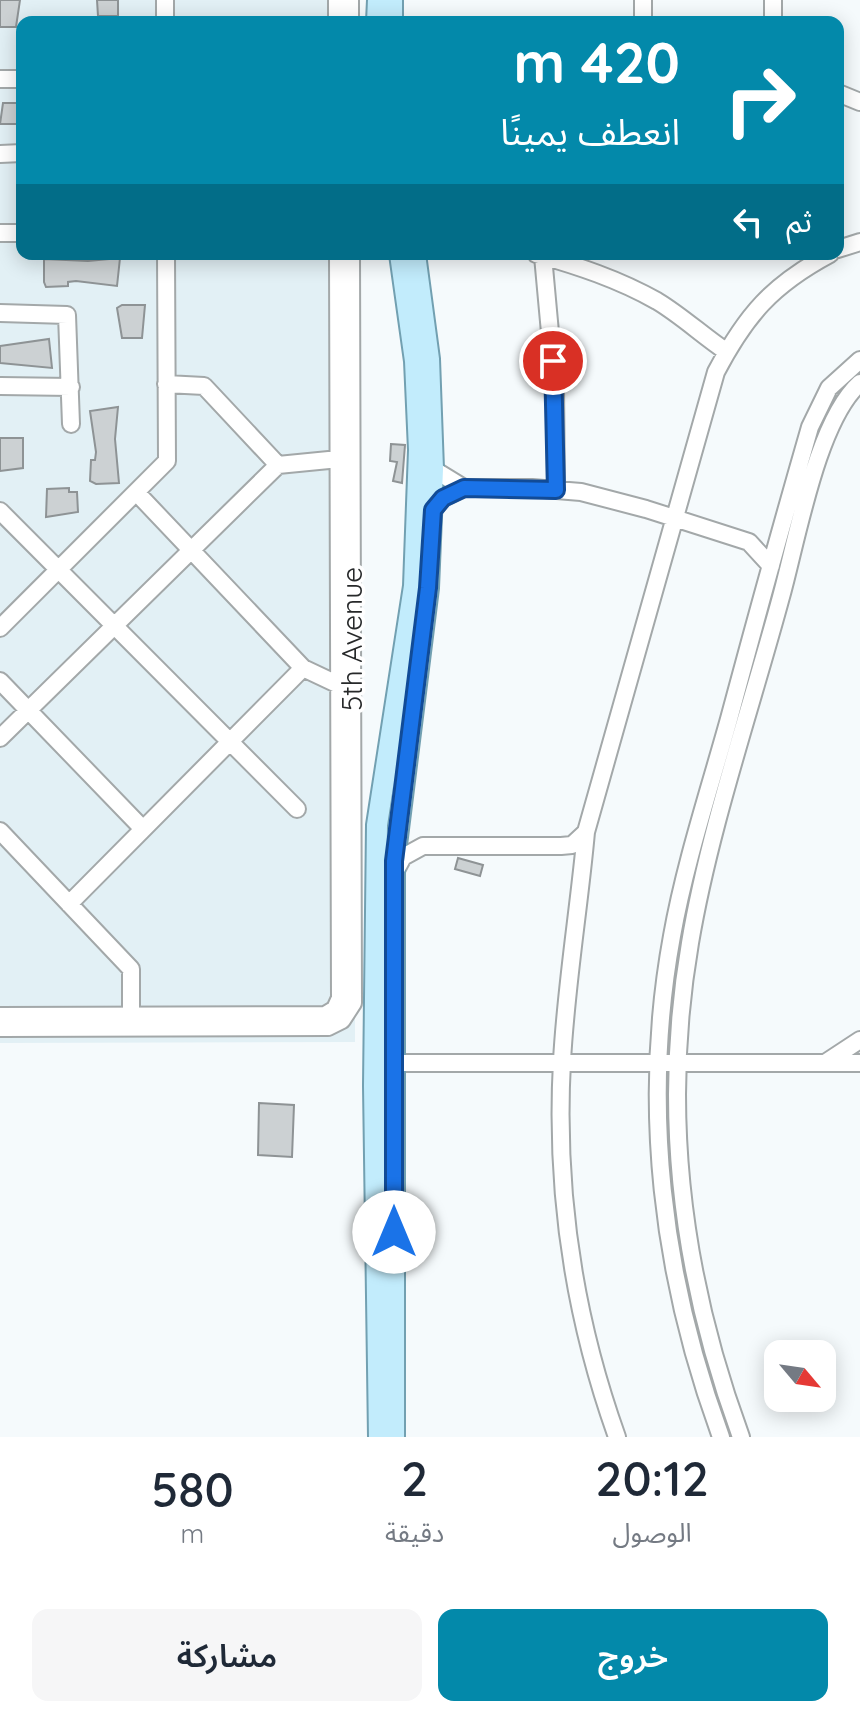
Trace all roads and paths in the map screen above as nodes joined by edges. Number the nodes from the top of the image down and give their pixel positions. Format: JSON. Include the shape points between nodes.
{"nodes":[{"id":1,"x":166,"y":260,"type":"edge"},
{"id":2,"x":338,"y":260,"type":"edge"},
{"id":3,"x":351,"y":260,"type":"edge"},
{"id":4,"x":401,"y":260,"type":"edge"},
{"id":5,"x":416,"y":260,"type":"edge"},
{"id":6,"x":540,"y":260,"type":"edge"},
{"id":7,"x":558,"y":260,"type":"edge"},
{"id":8,"x":816,"y":260,"type":"edge"},
{"id":9,"x":0,"y":313,"type":"edge"},
{"id":10,"x":727,"y":352,"type":"junction"},
{"id":11,"x":860,"y":360,"type":"edge"},
{"id":12,"x":860,"y":383,"type":"edge"},
{"id":13,"x":166,"y":384,"type":"junction"},
{"id":14,"x":0,"y":386,"type":"edge"},
{"id":15,"x":71,"y":387,"type":"junction"},
{"id":16,"x":71,"y":424,"type":"dead end"},
{"id":17,"x":339,"y":459,"type":"junction"},
{"id":18,"x":278,"y":465,"type":"junction"},
{"id":19,"x":433,"y":469,"type":"junction"},
{"id":20,"x":464,"y":488,"type":"junction"},
{"id":21,"x":556,"y":490,"type":"junction"},
{"id":22,"x":136,"y":492,"type":"junction"},
{"id":23,"x":433,"y":510,"type":"junction"},
{"id":24,"x":0,"y":511,"type":"edge"},
{"id":25,"x":673,"y":517,"type":"junction"},
{"id":26,"x":780,"y":532,"type":"junction"},
{"id":27,"x":749,"y":542,"type":"junction"},
{"id":28,"x":191,"y":550,"type":"junction"},
{"id":29,"x":771,"y":566,"type":"junction"},
{"id":30,"x":58,"y":569,"type":"junction"},
{"id":31,"x":114,"y":626,"type":"junction"},
{"id":32,"x":0,"y":628,"type":"edge"},
{"id":33,"x":303,"y":668,"type":"junction"},
{"id":34,"x":0,"y":681,"type":"edge"},
{"id":35,"x":339,"y":685,"type":"junction"},
{"id":36,"x":28,"y":710,"type":"junction"},
{"id":37,"x":0,"y":738,"type":"edge"},
{"id":38,"x":230,"y":741,"type":"junction"},
{"id":39,"x":297,"y":809,"type":"dead end"},
{"id":40,"x":398,"y":818,"type":"junction"},
{"id":41,"x":143,"y":829,"type":"junction"},
{"id":42,"x":0,"y":831,"type":"edge"},
{"id":43,"x":586,"y":832,"type":"junction"},
{"id":44,"x":423,"y":846,"type":"junction"},
{"id":45,"x":394,"y":873,"type":"junction"},
{"id":46,"x":69,"y":904,"type":"junction"},
{"id":47,"x":338,"y":1015,"type":"junction"},
{"id":48,"x":0,"y":1016,"type":"edge"},
{"id":49,"x":131,"y":1016,"type":"junction"},
{"id":50,"x":0,"y":1028,"type":"edge"},
{"id":51,"x":860,"y":1040,"type":"edge"},
{"id":52,"x":659,"y":1062,"type":"junction"},
{"id":53,"x":677,"y":1062,"type":"junction"},
{"id":54,"x":384,"y":1063,"type":"junction"},
{"id":55,"x":825,"y":1063,"type":"junction"},
{"id":56,"x":852,"y":1063,"type":"edge"},
{"id":57,"x":562,"y":1064,"type":"junction"},
{"id":58,"x":860,"y":1072,"type":"edge"},
{"id":59,"x":720,"y":1436,"type":"edge"},
{"id":60,"x":379,"y":1437,"type":"edge"},
{"id":61,"x":394,"y":1437,"type":"edge"},
{"id":62,"x":617,"y":1437,"type":"edge"},
{"id":63,"x":741,"y":1437,"type":"edge"}],
"edges":[{"from":1,"to":13,"type":"street"},
{"from":2,"to":17,"type":"street","name":"5th Avenue"},
{"from":3,"to":47,"type":"street","name":"5th Avenue","via":[[353,1003]]},
{"from":4,"to":54,"type":"main road","via":[[416,376],[418,526],[408,631],[377,825]]},
{"from":5,"to":19,"type":"main road","via":[[429,359]]},
{"from":6,"to":21,"type":"street","via":[[555,387]]},
{"from":7,"to":10,"type":"street","via":[[647,296]]},
{"from":8,"to":10,"type":"street","via":[[766,297]]},
{"from":9,"to":15,"type":"street","via":[[67,315]]},
{"from":10,"to":25,"type":"street","via":[[704,406]]},
{"from":11,"to":26,"type":"street","via":[[829,388],[818,406]]},
{"from":12,"to":53,"type":"street","via":[[844,399],[828,432],[704,880],[684,982]]},
{"from":13,"to":18,"type":"street","via":[[204,386]]},
{"from":13,"to":22,"type":"street","via":[[167,461]]},
{"from":14,"to":15,"type":"street"},
{"from":15,"to":16,"type":"street"},
{"from":17,"to":18,"type":"street"},
{"from":17,"to":35,"type":"street","name":"5th Avenue"},
{"from":18,"to":28,"type":"street"},
{"from":19,"to":20,"type":"street"},
{"from":19,"to":23,"type":"main road"},
{"from":20,"to":21,"type":"street"},
{"from":20,"to":23,"type":"street"},
{"from":21,"to":25,"type":"street"},
{"from":22,"to":28,"type":"street"},
{"from":22,"to":30,"type":"street"},
{"from":23,"to":40,"type":"main road"},
{"from":24,"to":30,"type":"street"},
{"from":25,"to":27,"type":"street"},
{"from":25,"to":43,"type":"street"},
{"from":26,"to":27,"type":"street"},
{"from":26,"to":29,"type":"street"},
{"from":27,"to":29,"type":"street"},
{"from":28,"to":31,"type":"street"},
{"from":28,"to":33,"type":"street"},
{"from":29,"to":52,"type":"street","via":[[675,920]]},
{"from":30,"to":31,"type":"street"},
{"from":30,"to":32,"type":"street"},
{"from":31,"to":36,"type":"street"},
{"from":31,"to":38,"type":"street"},
{"from":33,"to":35,"type":"street"},
{"from":33,"to":38,"type":"street"},
{"from":34,"to":36,"type":"street"},
{"from":35,"to":47,"type":"street","name":"5th Avenue"},
{"from":36,"to":37,"type":"street"},
{"from":36,"to":41,"type":"street"},
{"from":38,"to":39,"type":"street"},
{"from":38,"to":41,"type":"street"},
{"from":40,"to":44,"type":"street"},
{"from":40,"to":45,"type":"main road"},
{"from":41,"to":46,"type":"street"},
{"from":42,"to":46,"type":"street"},
{"from":43,"to":44,"type":"street","via":[[572,845],[561,846]]},
{"from":43,"to":57,"type":"street"},
{"from":44,"to":45,"type":"street","via":[[403,857]]},
{"from":45,"to":54,"type":"main road"},
{"from":46,"to":49,"type":"street","via":[[131,969]]},
{"from":47,"to":49,"type":"street"},
{"from":47,"to":50,"type":"street","via":[[328,1027]]},
{"from":48,"to":49,"type":"street"},
{"from":51,"to":55,"type":"street"},
{"from":52,"to":53,"type":"street"},
{"from":52,"to":57,"type":"street"},
{"from":52,"to":59,"type":"street","via":[[658,1145],[672,1264]]},
{"from":53,"to":55,"type":"street"},
{"from":53,"to":63,"type":"street","via":[[677,1143],[690,1260],[720,1379]]},
{"from":54,"to":57,"type":"street"},
{"from":54,"to":60,"type":"main road"},
{"from":54,"to":61,"type":"main road"},
{"from":55,"to":56,"type":"street"},
{"from":56,"to":58,"type":"street"},
{"from":57,"to":62,"type":"street","via":[[562,1195],[585,1337]]}]}
